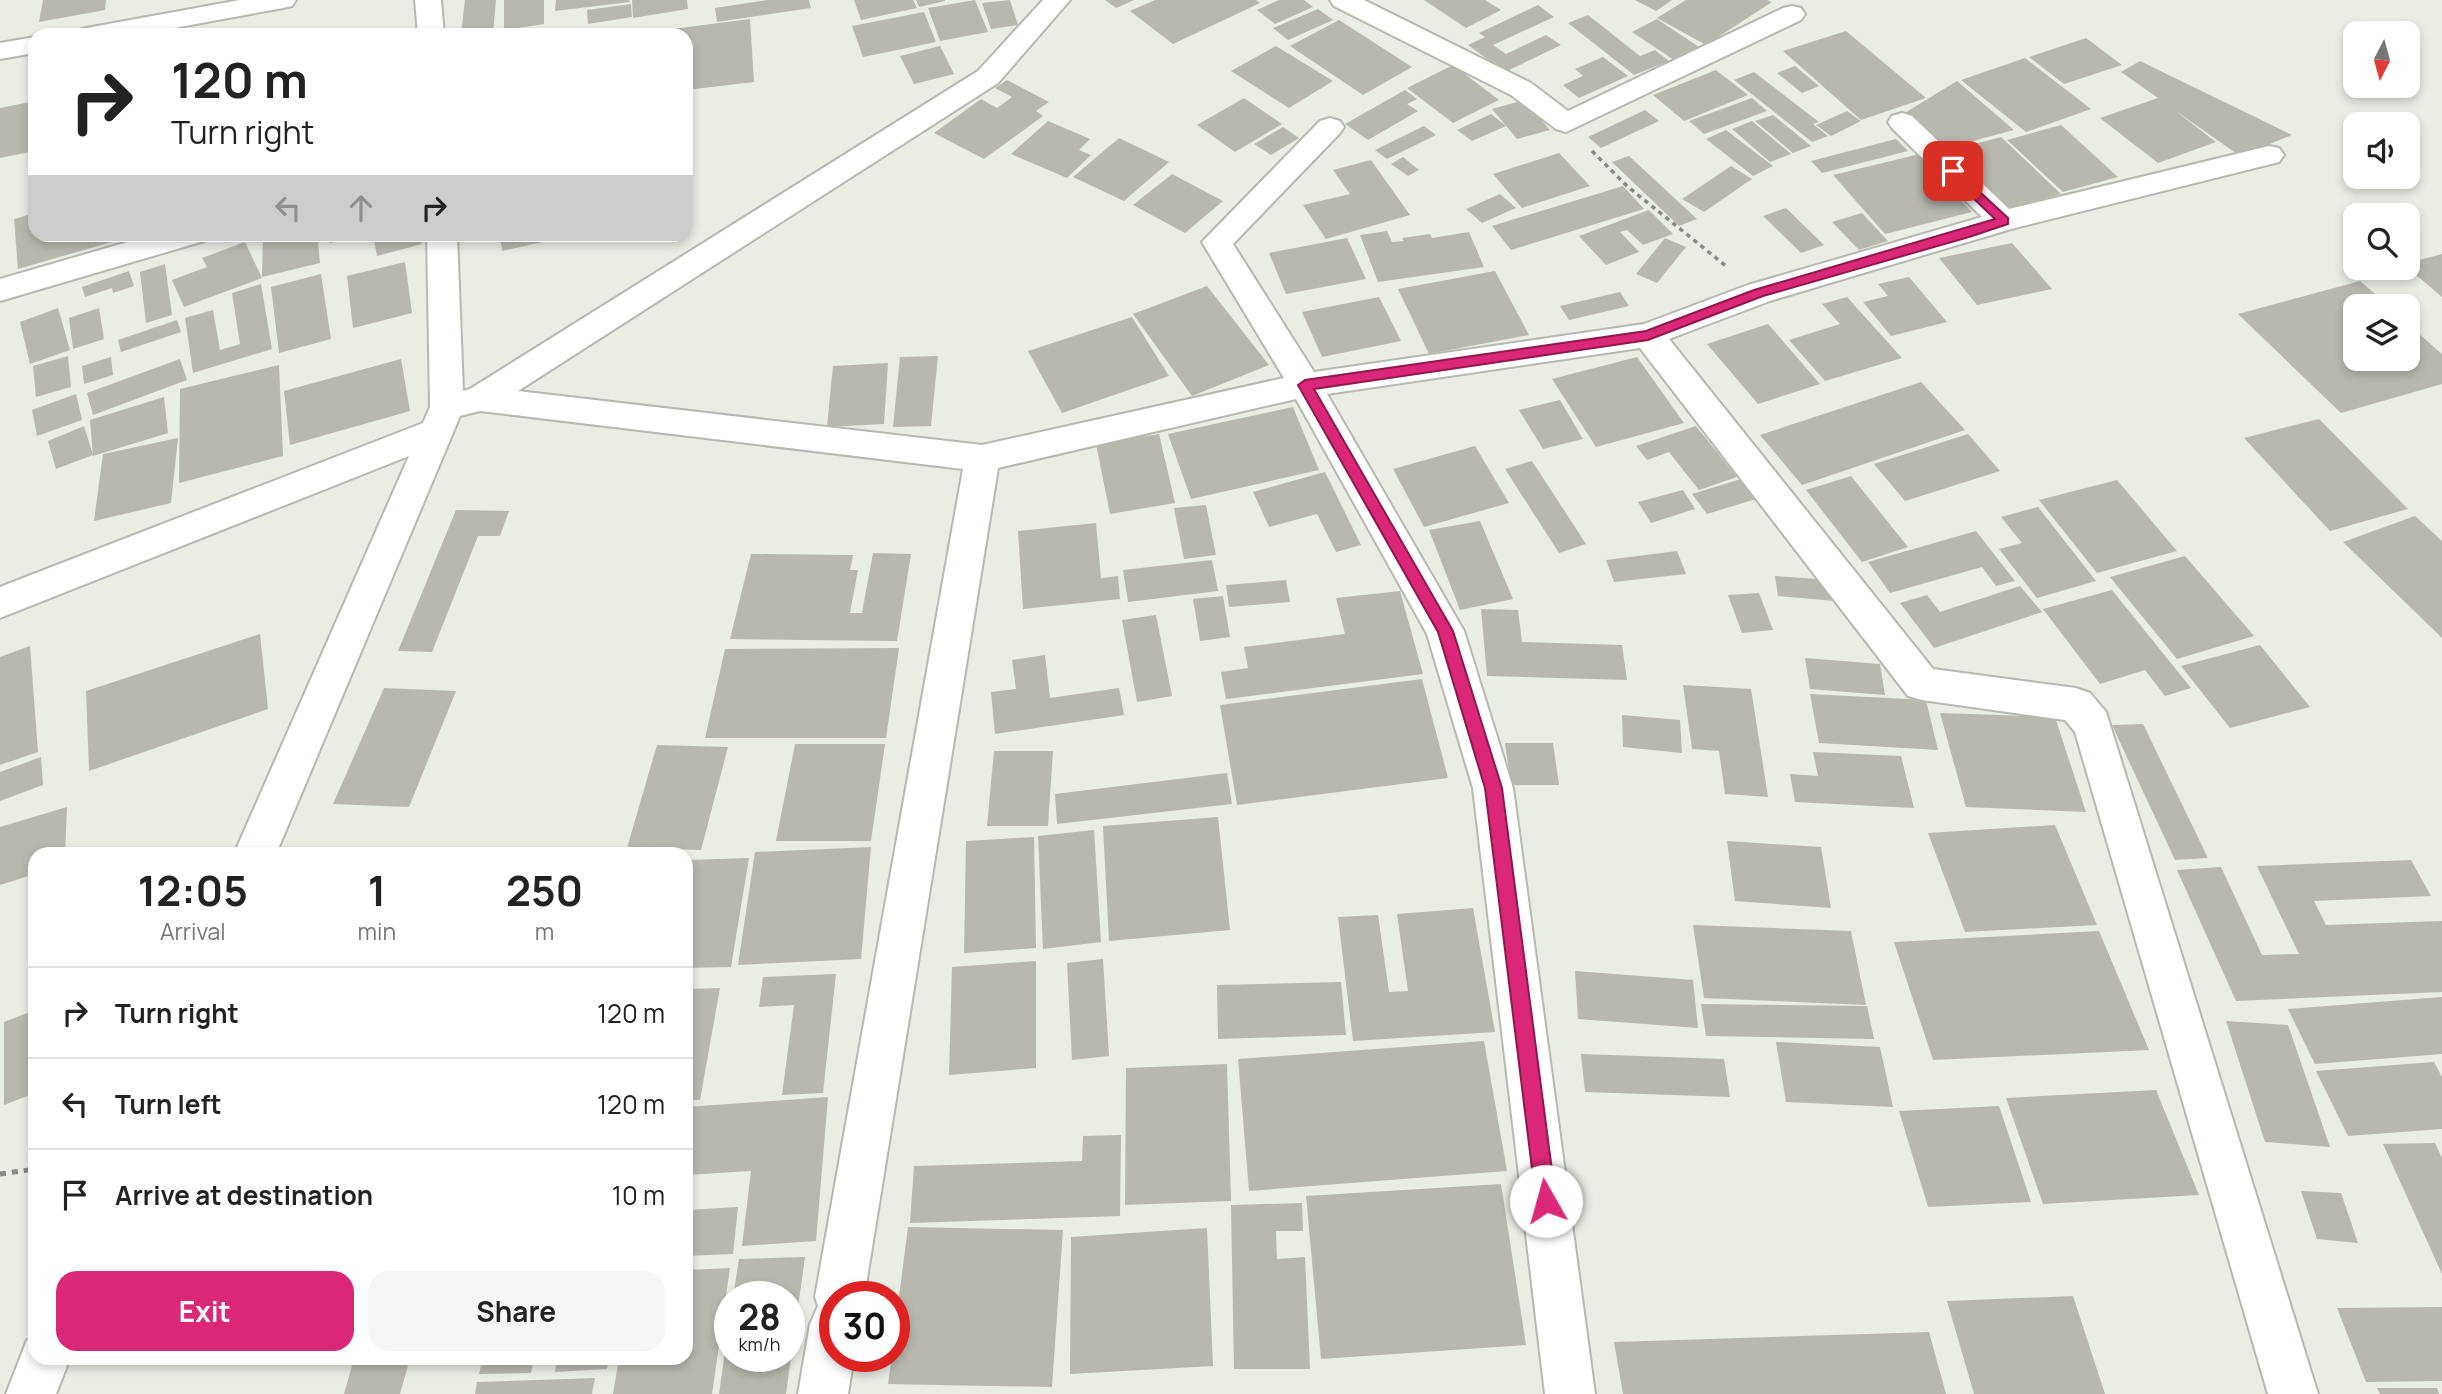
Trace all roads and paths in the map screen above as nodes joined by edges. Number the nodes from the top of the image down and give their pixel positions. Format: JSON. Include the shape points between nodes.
{"nodes":[{"id":1,"x":282,"y":0,"type":"edge"},
{"id":2,"x":428,"y":0,"type":"edge"},
{"id":3,"x":1057,"y":0,"type":"edge"},
{"id":4,"x":1343,"y":0,"type":"edge"},
{"id":5,"x":1792,"y":14,"type":"dead end"},
{"id":6,"x":130,"y":28,"type":"edge"},
{"id":7,"x":430,"y":28,"type":"edge"},
{"id":8,"x":28,"y":46,"type":"edge"},
{"id":9,"x":0,"y":51,"type":"edge"},
{"id":10,"x":1902,"y":122,"type":"dead end"},
{"id":11,"x":1566,"y":123,"type":"junction"},
{"id":12,"x":1330,"y":127,"type":"dead end"},
{"id":13,"x":2269,"y":155,"type":"dead end"},
{"id":14,"x":2003,"y":221,"type":"junction"},
{"id":15,"x":165,"y":242,"type":"edge"},
{"id":16,"x":443,"y":242,"type":"edge"},
{"id":17,"x":0,"y":290,"type":"edge"},
{"id":18,"x":1759,"y":293,"type":"junction"},
{"id":19,"x":1648,"y":335,"type":"junction"},
{"id":20,"x":1305,"y":385,"type":"junction"},
{"id":21,"x":454,"y":413,"type":"junction"},
{"id":22,"x":982,"y":458,"type":"junction"},
{"id":23,"x":0,"y":603,"type":"edge"},
{"id":24,"x":258,"y":847,"type":"edge"},
{"id":25,"x":28,"y":1170,"type":"edge"},
{"id":26,"x":0,"y":1174,"type":"edge"},
{"id":27,"x":842,"y":1281,"type":"edge"},
{"id":28,"x":42,"y":1365,"type":"edge"},
{"id":29,"x":827,"y":1372,"type":"edge"},
{"id":30,"x":31,"y":1394,"type":"edge"},
{"id":31,"x":823,"y":1394,"type":"edge"},
{"id":32,"x":1570,"y":1394,"type":"edge"},
{"id":33,"x":2293,"y":1394,"type":"edge"}],
"edges":[{"from":1,"to":6,"type":"street"},
{"from":2,"to":7,"type":"street"},
{"from":3,"to":21,"type":"street","via":[[988,77]]},
{"from":4,"to":11,"type":"street","via":[[1521,89]]},
{"from":5,"to":11,"type":"street"},
{"from":8,"to":9,"type":"street"},
{"from":10,"to":14,"type":"street"},
{"from":11,"to":18,"type":"path","via":[[1627,186]]},
{"from":12,"to":20,"type":"street","via":[[1217,242]]},
{"from":13,"to":14,"type":"street"},
{"from":14,"to":18,"type":"street"},
{"from":15,"to":17,"type":"street"},
{"from":16,"to":21,"type":"street"},
{"from":18,"to":19,"type":"street"},
{"from":19,"to":20,"type":"street"},
{"from":19,"to":33,"type":"street","via":[[1922,684],[2076,705],[2092,724]]},
{"from":20,"to":22,"type":"street"},
{"from":20,"to":32,"type":"street","via":[[1445,631],[1493,788]]},
{"from":21,"to":22,"type":"street"},
{"from":21,"to":23,"type":"street"},
{"from":21,"to":24,"type":"street"},
{"from":22,"to":27,"type":"street"},
{"from":25,"to":26,"type":"path"},
{"from":28,"to":30,"type":"street"},
{"from":29,"to":31,"type":"street"}]}
